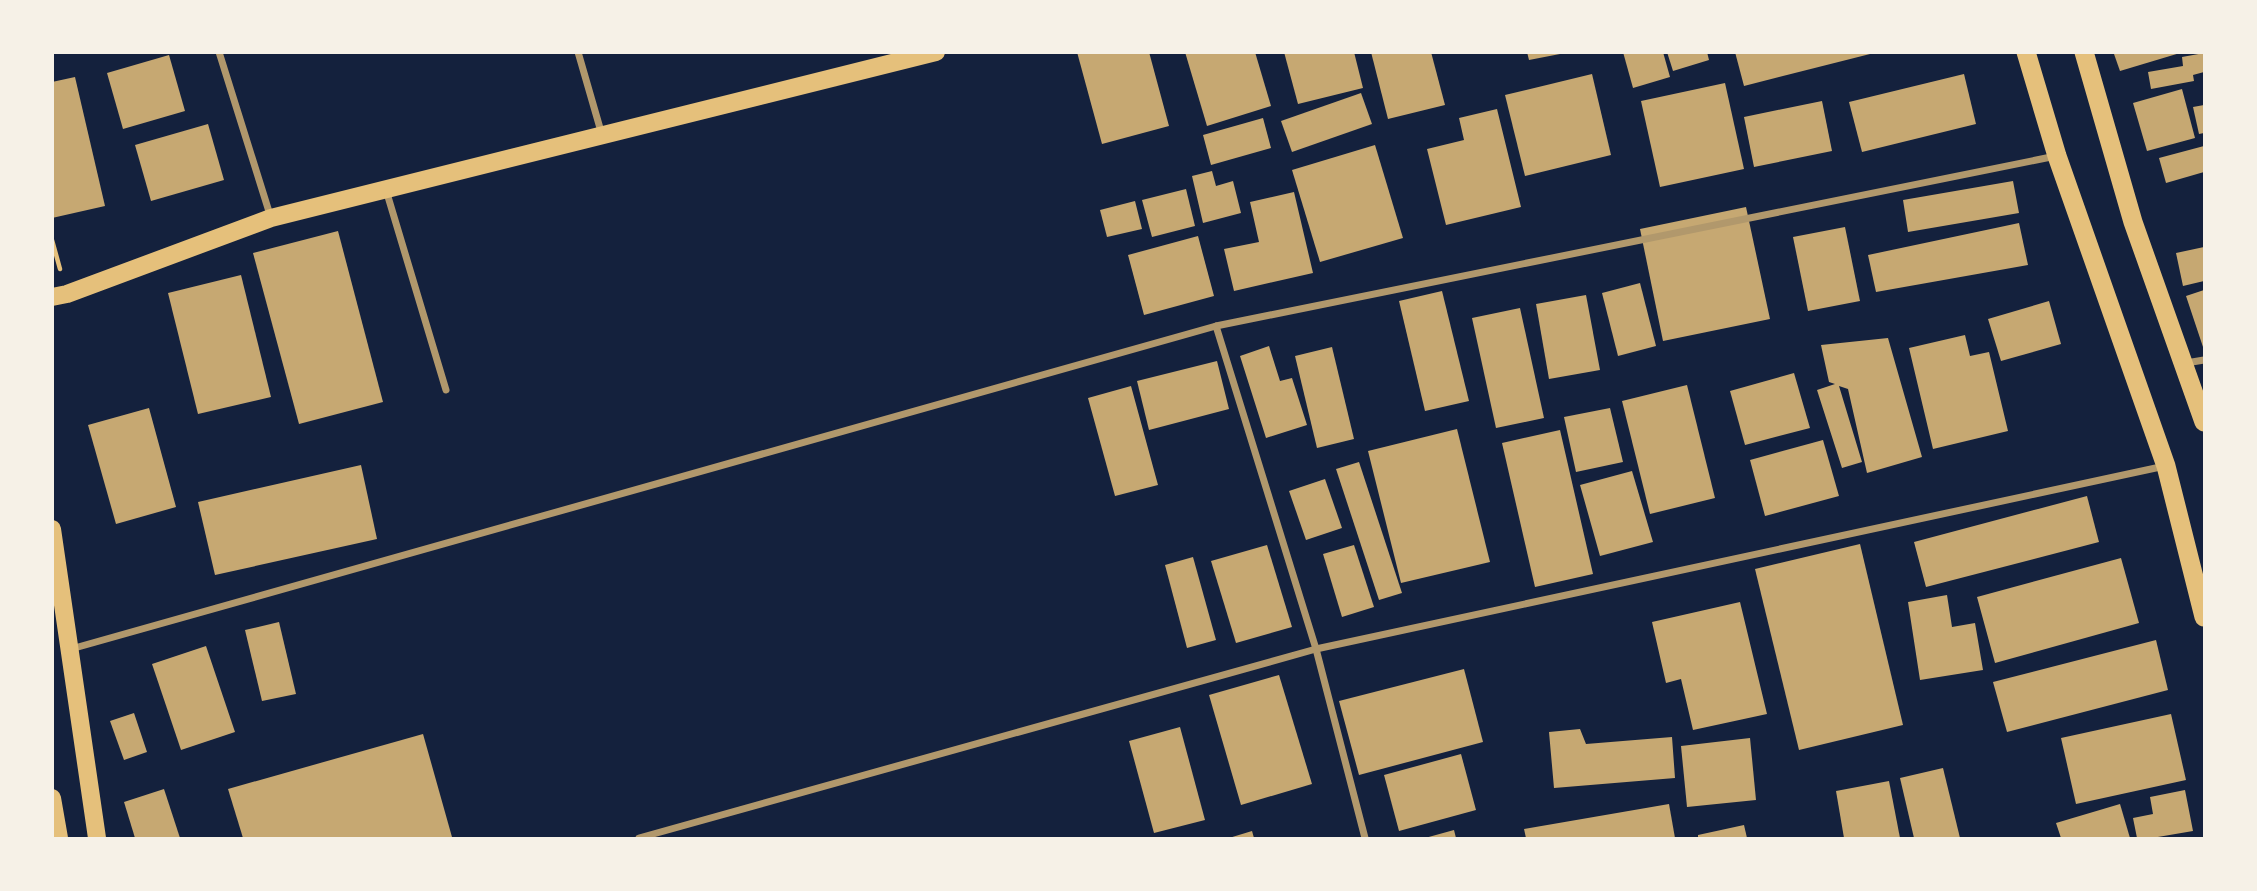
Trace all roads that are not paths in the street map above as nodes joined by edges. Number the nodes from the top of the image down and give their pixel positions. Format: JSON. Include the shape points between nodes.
{"nodes":[{"id":1,"x":219,"y":52,"type":"edge"},
{"id":2,"x":578,"y":52,"type":"edge"},
{"id":3,"x":936,"y":52,"type":"edge"},
{"id":4,"x":2026,"y":52,"type":"edge"},
{"id":5,"x":2084,"y":52,"type":"edge"},
{"id":6,"x":602,"y":135,"type":"junction"},
{"id":7,"x":2057,"y":156,"type":"junction"},
{"id":8,"x":386,"y":189,"type":"junction"},
{"id":9,"x":271,"y":218,"type":"junction"},
{"id":10,"x":52,"y":297,"type":"edge"},
{"id":11,"x":1216,"y":326,"type":"junction"},
{"id":12,"x":2195,"y":362,"type":"edge"},
{"id":13,"x":446,"y":390,"type":"dead end"},
{"id":14,"x":2204,"y":422,"type":"edge"},
{"id":15,"x":2166,"y":466,"type":"junction"},
{"id":16,"x":52,"y":529,"type":"edge"},
{"id":17,"x":2204,"y":617,"type":"edge"},
{"id":18,"x":71,"y":649,"type":"junction"},
{"id":19,"x":1316,"y":649,"type":"junction"},
{"id":20,"x":52,"y":797,"type":"edge"},
{"id":21,"x":59,"y":838,"type":"edge"},
{"id":22,"x":97,"y":838,"type":"edge"},
{"id":23,"x":639,"y":838,"type":"edge"},
{"id":24,"x":1365,"y":838,"type":"edge"}],
"edges":[{"from":1,"to":9,"type":"street"},
{"from":2,"to":6,"type":"street"},
{"from":3,"to":6,"type":"main road"},
{"from":4,"to":7,"type":"highway"},
{"from":5,"to":12,"type":"highway","via":[[2133,222]]},
{"from":6,"to":8,"type":"main road"},
{"from":7,"to":11,"type":"street"},
{"from":7,"to":15,"type":"highway"},
{"from":8,"to":9,"type":"main road"},
{"from":8,"to":13,"type":"street"},
{"from":9,"to":10,"type":"main road"},
{"from":11,"to":18,"type":"street"},
{"from":11,"to":19,"type":"street"},
{"from":12,"to":14,"type":"highway"},
{"from":15,"to":17,"type":"highway"},
{"from":15,"to":19,"type":"street"},
{"from":16,"to":18,"type":"main road"},
{"from":18,"to":22,"type":"main road"},
{"from":19,"to":23,"type":"street"},
{"from":19,"to":24,"type":"street"},
{"from":20,"to":21,"type":"main road"}]}
